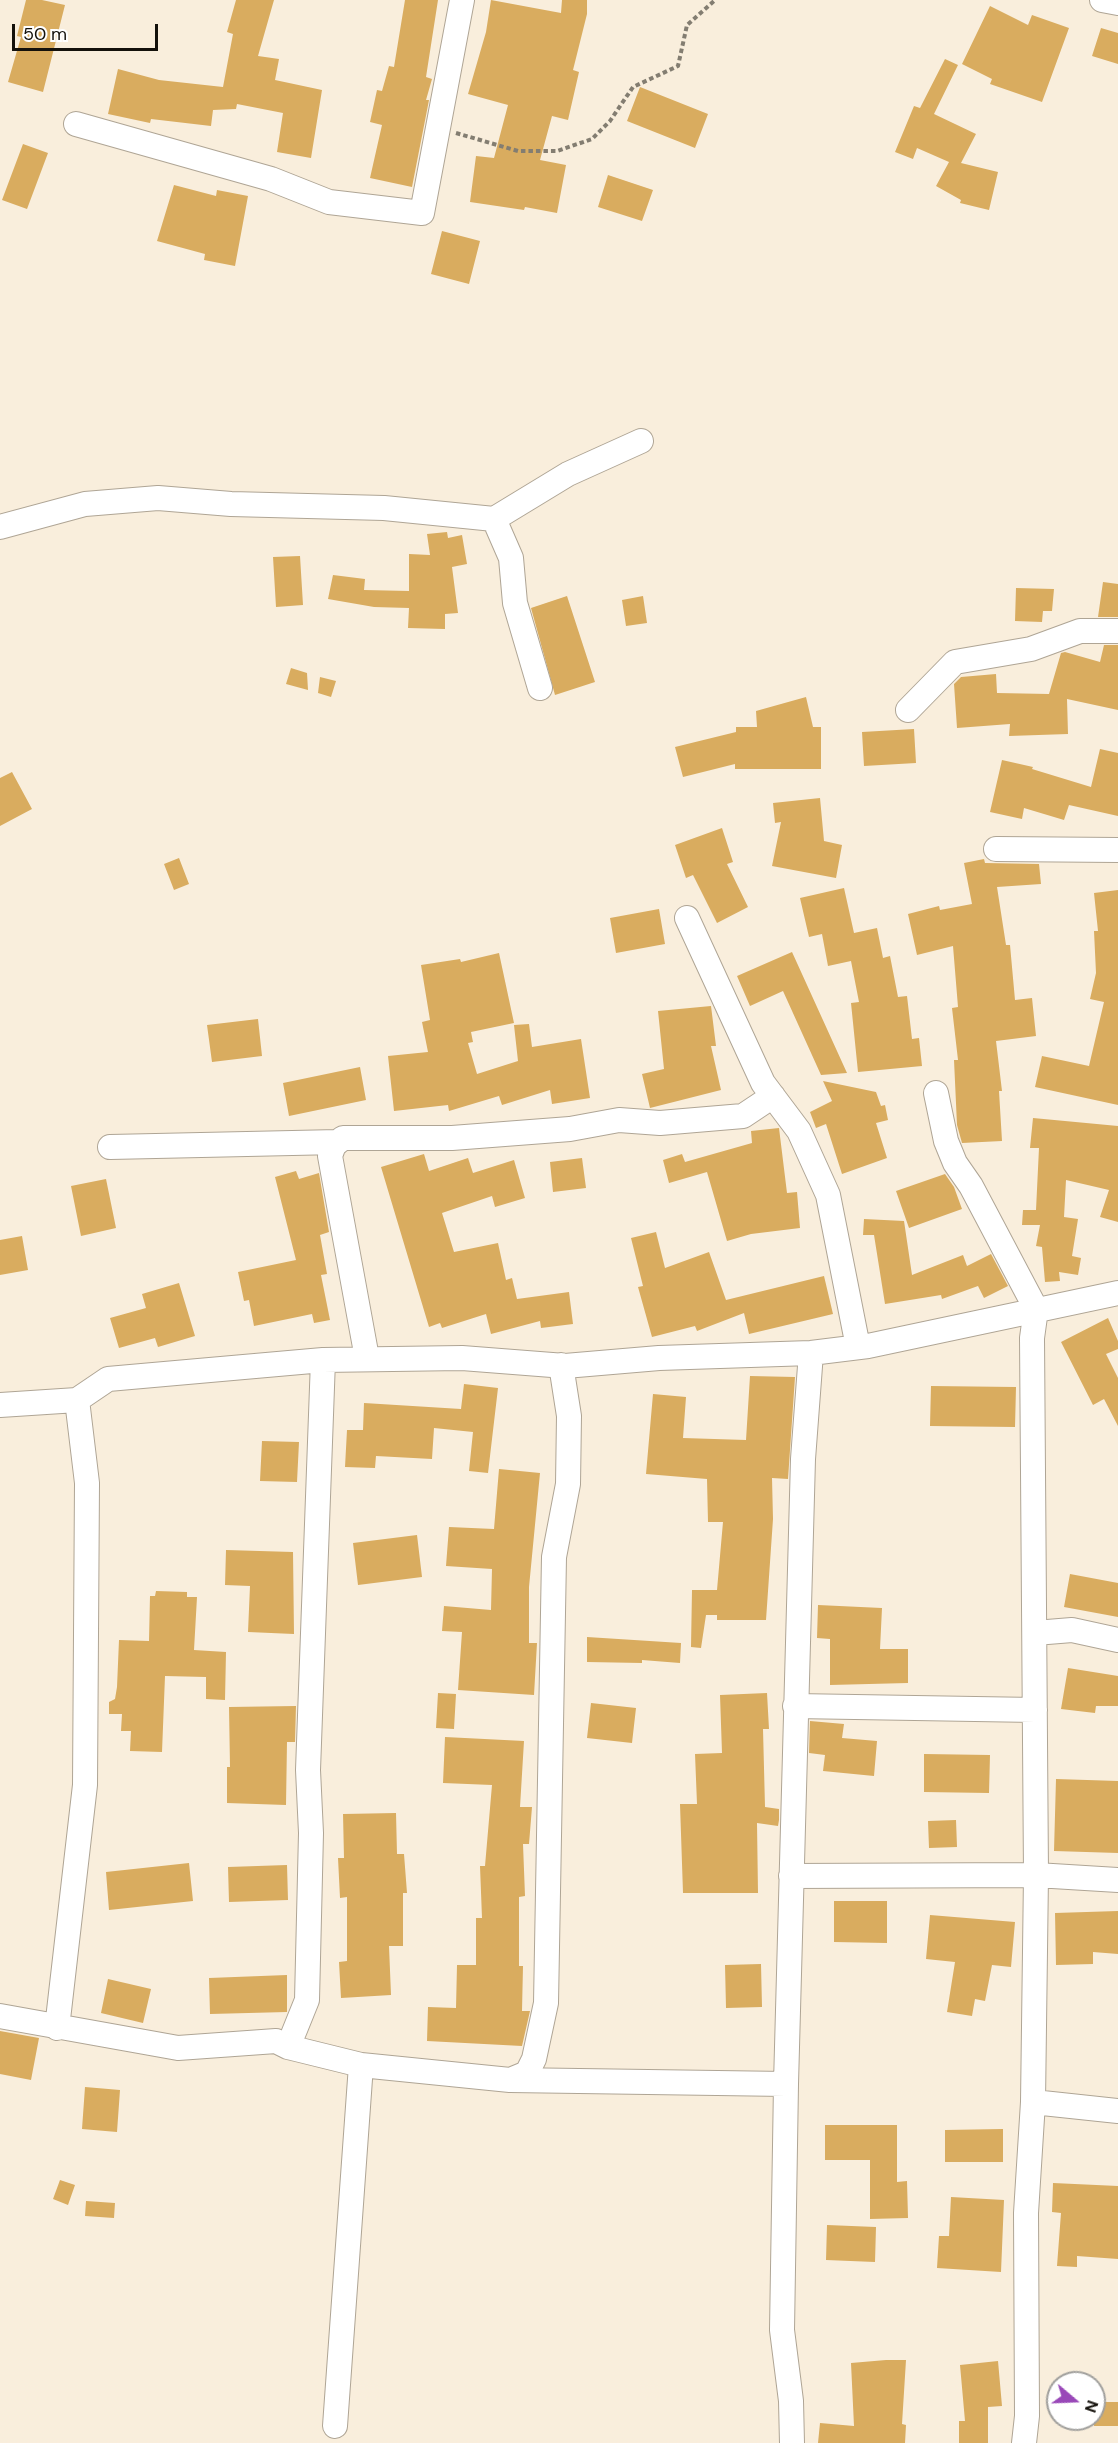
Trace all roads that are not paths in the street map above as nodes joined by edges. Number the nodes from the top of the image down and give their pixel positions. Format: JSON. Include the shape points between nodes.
{"nodes":[{"id":1,"x":462,"y":0,"type":"edge"},
{"id":2,"x":1102,"y":0,"type":"edge"},
{"id":3,"x":1118,"y":3,"type":"edge"},
{"id":4,"x":76,"y":124,"type":"dead end"},
{"id":5,"x":641,"y":441,"type":"dead end"},
{"id":6,"x":494,"y":519,"type":"junction"},
{"id":7,"x":0,"y":527,"type":"edge"},
{"id":8,"x":1118,"y":630,"type":"edge"},
{"id":9,"x":540,"y":688,"type":"dead end"},
{"id":10,"x":908,"y":710,"type":"dead end"},
{"id":11,"x":996,"y":849,"type":"dead end"},
{"id":12,"x":1118,"y":850,"type":"edge"},
{"id":13,"x":687,"y":918,"type":"dead end"},
{"id":14,"x":936,"y":1093,"type":"dead end"},
{"id":15,"x":773,"y":1096,"type":"junction"},
{"id":16,"x":338,"y":1142,"type":"junction"},
{"id":17,"x":110,"y":1147,"type":"dead end"},
{"id":18,"x":1118,"y":1293,"type":"edge"},
{"id":19,"x":1036,"y":1309,"type":"junction"},
{"id":20,"x":858,"y":1347,"type":"junction"},
{"id":21,"x":811,"y":1353,"type":"junction"},
{"id":22,"x":367,"y":1358,"type":"junction"},
{"id":23,"x":323,"y":1360,"type":"junction"},
{"id":24,"x":561,"y":1365,"type":"junction"},
{"id":25,"x":77,"y":1400,"type":"junction"},
{"id":26,"x":0,"y":1405,"type":"edge"},
{"id":27,"x":1035,"y":1633,"type":"junction"},
{"id":28,"x":1118,"y":1640,"type":"edge"},
{"id":29,"x":795,"y":1706,"type":"junction"},
{"id":30,"x":1035,"y":1710,"type":"junction"},
{"id":31,"x":1036,"y":1875,"type":"junction"},
{"id":32,"x":791,"y":1876,"type":"junction"},
{"id":33,"x":1118,"y":1880,"type":"edge"},
{"id":34,"x":0,"y":2016,"type":"edge"},
{"id":35,"x":57,"y":2028,"type":"junction"},
{"id":36,"x":288,"y":2047,"type":"junction"},
{"id":37,"x":361,"y":2065,"type":"junction"},
{"id":38,"x":510,"y":2080,"type":"junction"},
{"id":39,"x":786,"y":2084,"type":"junction"},
{"id":40,"x":1033,"y":2102,"type":"junction"},
{"id":41,"x":1118,"y":2111,"type":"edge"},
{"id":42,"x":335,"y":2426,"type":"dead end"},
{"id":43,"x":792,"y":2443,"type":"edge"},
{"id":44,"x":1024,"y":2443,"type":"edge"}],
"edges":[{"from":1,"to":4,"type":"street","via":[[422,213],[329,202],[271,179]]},
{"from":2,"to":3,"type":"street"},
{"from":5,"to":6,"type":"street","via":[[567,474]]},
{"from":6,"to":7,"type":"street","via":[[384,508],[158,498],[85,504]]},
{"from":6,"to":9,"type":"street","via":[[511,558],[515,603]]},
{"from":8,"to":10,"type":"street","via":[[1080,631],[1030,649],[955,662]]},
{"from":11,"to":12,"type":"street"},
{"from":13,"to":15,"type":"street","via":[[763,1083]]},
{"from":14,"to":19,"type":"street","via":[[946,1140],[956,1163]]},
{"from":15,"to":16,"type":"street","via":[[743,1116],[660,1123],[619,1120],[570,1130],[452,1138],[343,1138]]},
{"from":15,"to":20,"type":"street","via":[[799,1131],[828,1195]]},
{"from":16,"to":17,"type":"street"},
{"from":16,"to":22,"type":"street","via":[[330,1156]]},
{"from":18,"to":19,"type":"street"},
{"from":19,"to":20,"type":"street"},
{"from":19,"to":27,"type":"street","via":[[1032,1338]]},
{"from":20,"to":21,"type":"street"},
{"from":21,"to":24,"type":"street"},
{"from":21,"to":29,"type":"street","via":[[802,1459]]},
{"from":22,"to":23,"type":"street"},
{"from":22,"to":24,"type":"street","via":[[462,1358]]},
{"from":23,"to":25,"type":"street","via":[[108,1379]]},
{"from":23,"to":36,"type":"street","via":[[309,1770],[307,2001]]},
{"from":24,"to":38,"type":"street","via":[[569,1416],[568,1473],[554,1557],[546,2003],[534,2059],[527,2073]]},
{"from":25,"to":26,"type":"street"},
{"from":25,"to":35,"type":"street","via":[[87,1483],[85,1785]]},
{"from":27,"to":28,"type":"street","via":[[1072,1630]]},
{"from":27,"to":30,"type":"street"},
{"from":29,"to":30,"type":"street"},
{"from":29,"to":32,"type":"street"},
{"from":30,"to":31,"type":"street"},
{"from":31,"to":32,"type":"street"},
{"from":31,"to":33,"type":"street"},
{"from":31,"to":40,"type":"street"},
{"from":32,"to":39,"type":"street"},
{"from":34,"to":35,"type":"street"},
{"from":35,"to":36,"type":"street","via":[[178,2048],[276,2041]]},
{"from":36,"to":37,"type":"street"},
{"from":37,"to":38,"type":"street"},
{"from":37,"to":42,"type":"street"},
{"from":38,"to":39,"type":"street"},
{"from":39,"to":43,"type":"street","via":[[782,2330]]},
{"from":40,"to":41,"type":"street"},
{"from":40,"to":44,"type":"street","via":[[1026,2213]]}]}
